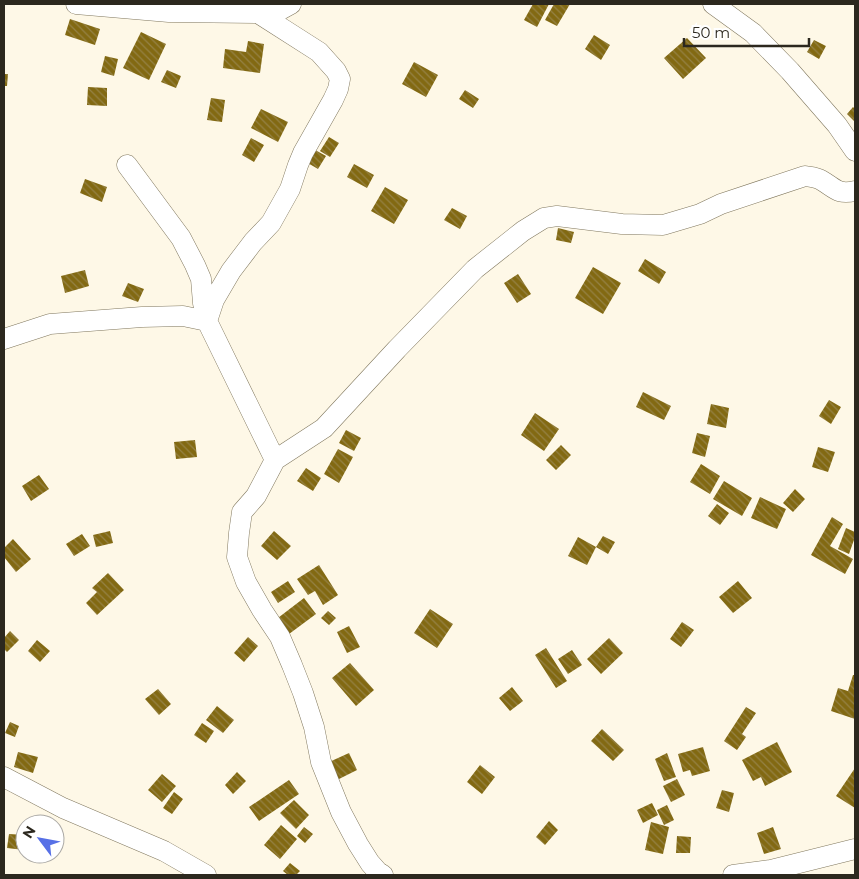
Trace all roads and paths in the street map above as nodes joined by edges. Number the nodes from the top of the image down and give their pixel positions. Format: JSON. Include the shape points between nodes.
{"nodes":[{"id":1,"x":76,"y":4,"type":"edge"},
{"id":2,"x":291,"y":4,"type":"edge"},
{"id":3,"x":713,"y":4,"type":"edge"},
{"id":4,"x":258,"y":13,"type":"junction"},
{"id":5,"x":855,"y":151,"type":"edge"},
{"id":6,"x":128,"y":165,"type":"dead end"},
{"id":7,"x":855,"y":191,"type":"edge"},
{"id":8,"x":207,"y":321,"type":"junction"},
{"id":9,"x":4,"y":339,"type":"edge"},
{"id":10,"x":275,"y":460,"type":"junction"},
{"id":11,"x":4,"y":777,"type":"edge"},
{"id":12,"x":855,"y":849,"type":"edge"},
{"id":13,"x":206,"y":875,"type":"edge"},
{"id":14,"x":383,"y":875,"type":"edge"},
{"id":15,"x":733,"y":875,"type":"edge"}],
"edges":[{"from":1,"to":4,"type":"street","via":[[169,12]]},
{"from":2,"to":4,"type":"street","via":[[280,10]]},
{"from":3,"to":5,"type":"street","via":[[753,33],[790,71]]},
{"from":4,"to":8,"type":"street","via":[[319,52],[340,79],[333,100],[303,153],[290,188],[271,223],[231,271],[214,300]]},
{"from":6,"to":8,"type":"street","via":[[181,238],[195,265],[201,279]]},
{"from":7,"to":10,"type":"street","via":[[839,192],[819,179],[805,176],[663,225],[557,216],[544,218],[475,268],[324,428]]},
{"from":8,"to":9,"type":"street","via":[[183,316],[50,324]]},
{"from":8,"to":10,"type":"street"},
{"from":10,"to":14,"type":"street","via":[[256,496],[242,512],[237,557],[246,582],[280,637],[292,664],[340,812],[370,863]]},
{"from":11,"to":13,"type":"street","via":[[63,808],[164,851]]},
{"from":12,"to":15,"type":"street","via":[[771,870]]}]}
